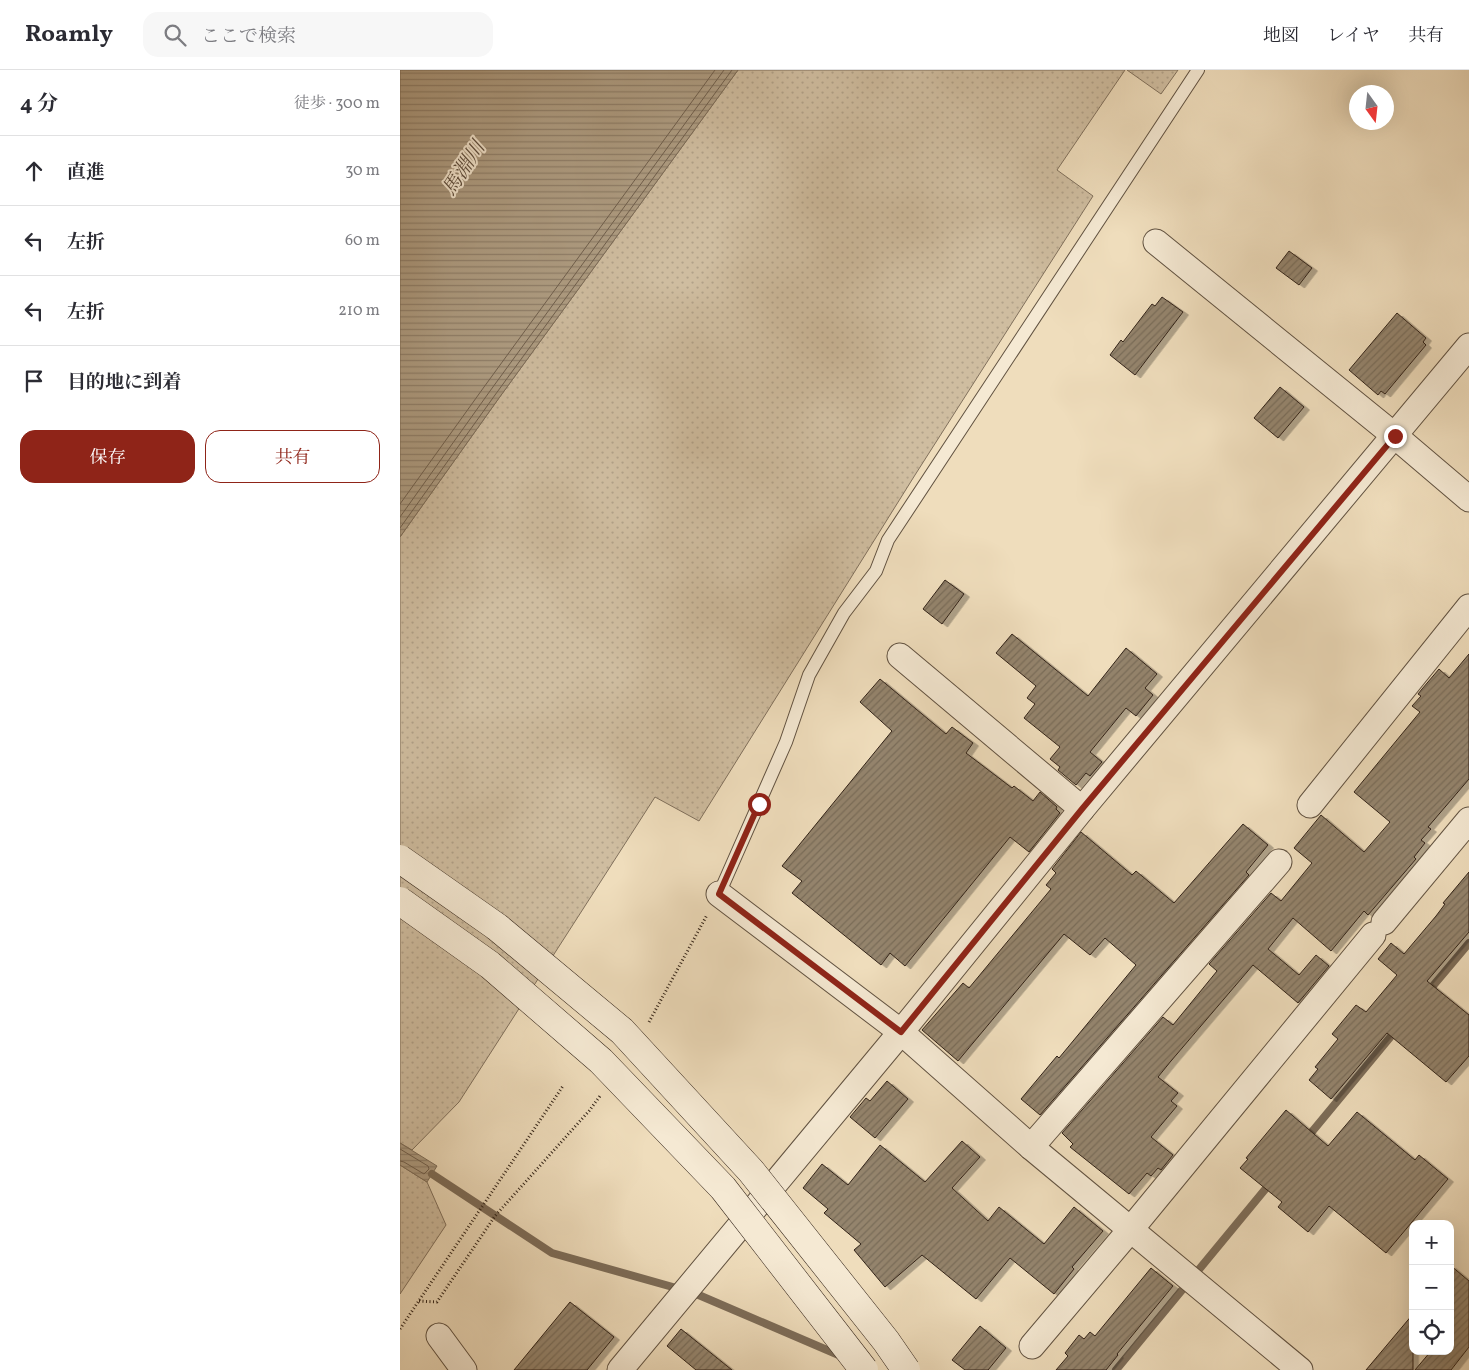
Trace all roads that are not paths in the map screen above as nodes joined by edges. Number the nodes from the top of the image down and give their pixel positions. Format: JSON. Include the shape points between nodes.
{"nodes":[{"id":1,"x":1198,"y":70,"type":"edge"},
{"id":2,"x":1156,"y":242,"type":"dead end"},
{"id":3,"x":1469,"y":346,"type":"edge"},
{"id":4,"x":1395,"y":436,"type":"junction"},
{"id":5,"x":1469,"y":499,"type":"edge"},
{"id":6,"x":1469,"y":607,"type":"edge"},
{"id":7,"x":900,"y":656,"type":"dead end"},
{"id":8,"x":1310,"y":805,"type":"dead end"},
{"id":9,"x":1082,"y":809,"type":"junction"},
{"id":10,"x":1469,"y":820,"type":"edge"},
{"id":11,"x":400,"y":859,"type":"edge"},
{"id":12,"x":1278,"y":862,"type":"dead end"},
{"id":13,"x":719,"y":894,"type":"joint"},
{"id":14,"x":400,"y":901,"type":"edge"},
{"id":15,"x":901,"y":1032,"type":"junction"},
{"id":16,"x":1031,"y":1147,"type":"junction"},
{"id":17,"x":1130,"y":1229,"type":"junction"},
{"id":18,"x":439,"y":1336,"type":"dead end"},
{"id":19,"x":1032,"y":1346,"type":"dead end"},
{"id":20,"x":464,"y":1370,"type":"edge"},
{"id":21,"x":620,"y":1370,"type":"edge"},
{"id":22,"x":864,"y":1370,"type":"edge"},
{"id":23,"x":906,"y":1370,"type":"edge"},
{"id":24,"x":1300,"y":1370,"type":"edge"}],
"edges":[{"from":1,"to":13,"type":"lane","via":[[888,540],[876,571],[844,612],[809,675],[786,742]]},
{"from":2,"to":4,"type":"street"},
{"from":3,"to":4,"type":"street"},
{"from":4,"to":5,"type":"street"},
{"from":4,"to":9,"type":"street"},
{"from":6,"to":8,"type":"street"},
{"from":7,"to":9,"type":"street"},
{"from":9,"to":15,"type":"street"},
{"from":10,"to":17,"type":"street"},
{"from":11,"to":23,"type":"street","bridge":true,"via":[[497,927],[622,1031],[751,1171]]},
{"from":12,"to":16,"type":"street"},
{"from":13,"to":15,"type":"street"},
{"from":14,"to":22,"type":"street","bridge":true,"via":[[490,965],[601,1061],[723,1188]]},
{"from":15,"to":16,"type":"street"},
{"from":15,"to":21,"type":"street"},
{"from":16,"to":17,"type":"street"},
{"from":17,"to":19,"type":"street"},
{"from":17,"to":24,"type":"street"},
{"from":18,"to":20,"type":"street"}]}
